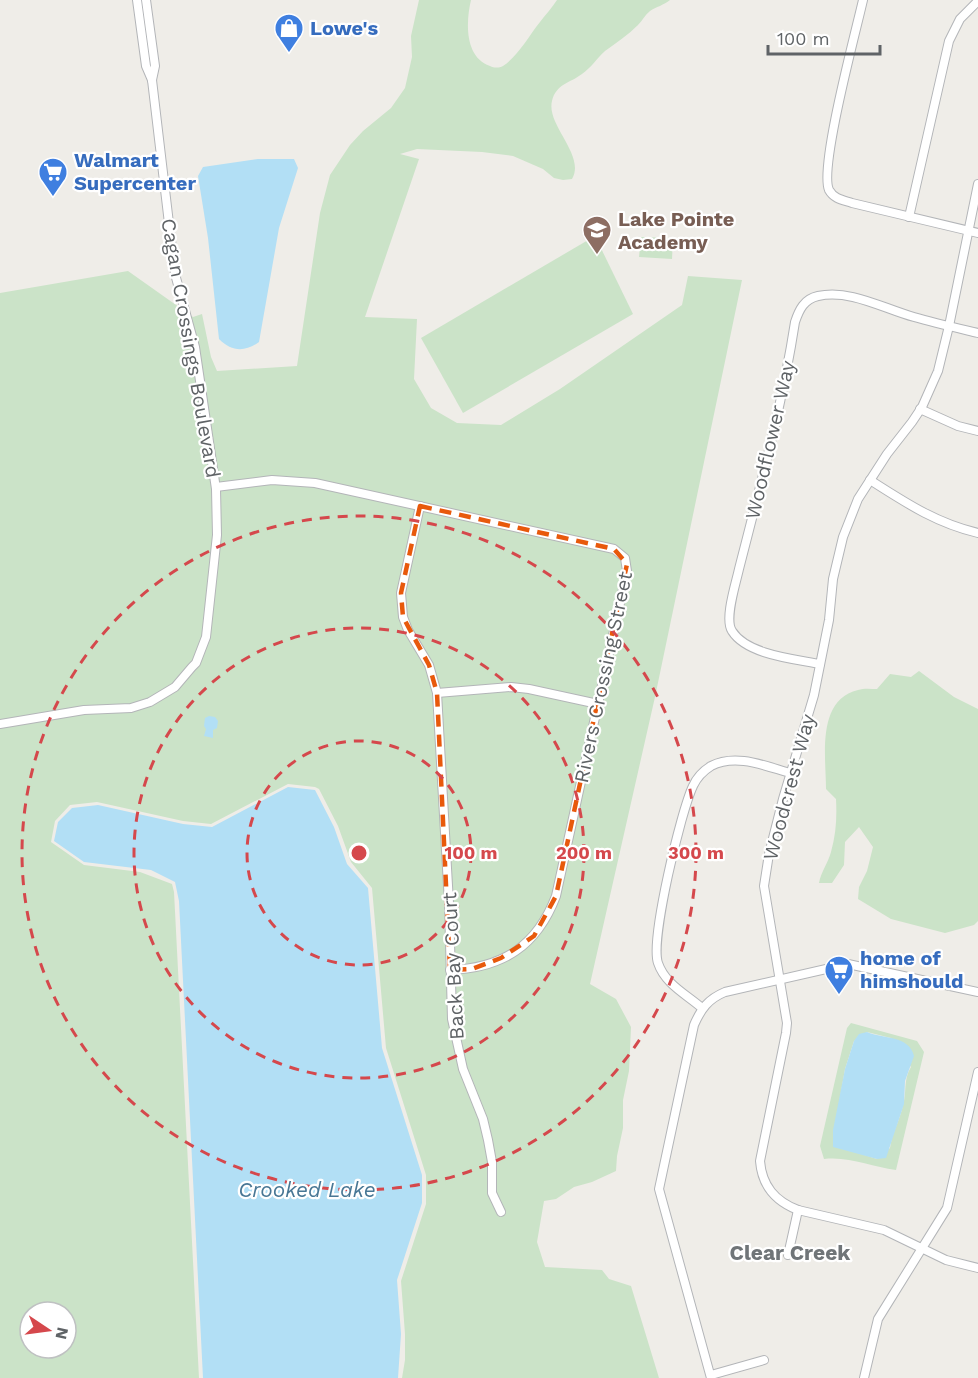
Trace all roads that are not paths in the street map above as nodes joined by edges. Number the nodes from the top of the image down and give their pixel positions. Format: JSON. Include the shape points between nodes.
{"nodes":[{"id":1,"x":137,"y":0,"type":"edge"},
{"id":2,"x":146,"y":0,"type":"edge"},
{"id":3,"x":863,"y":0,"type":"edge"},
{"id":4,"x":978,"y":1,"type":"edge"},
{"id":5,"x":152,"y":80,"type":"junction"},
{"id":6,"x":978,"y":184,"type":"edge"},
{"id":7,"x":909,"y":217,"type":"junction"},
{"id":8,"x":968,"y":231,"type":"junction"},
{"id":9,"x":978,"y":233,"type":"edge"},
{"id":10,"x":949,"y":326,"type":"junction"},
{"id":11,"x":978,"y":333,"type":"edge"},
{"id":12,"x":920,"y":409,"type":"junction"},
{"id":13,"x":978,"y":431,"type":"edge"},
{"id":14,"x":870,"y":480,"type":"junction"},
{"id":15,"x":216,"y":487,"type":"junction"},
{"id":16,"x":420,"y":506,"type":"junction"},
{"id":17,"x":978,"y":533,"type":"edge"},
{"id":18,"x":820,"y":664,"type":"junction"},
{"id":19,"x":437,"y":693,"type":"junction"},
{"id":20,"x":598,"y":704,"type":"junction"},
{"id":21,"x":0,"y":724,"type":"edge"},
{"id":22,"x":790,"y":773,"type":"junction"},
{"id":23,"x":450,"y":970,"type":"junction"},
{"id":24,"x":780,"y":979,"type":"junction"},
{"id":25,"x":978,"y":992,"type":"edge"},
{"id":26,"x":702,"y":1008,"type":"junction"},
{"id":27,"x":978,"y":1072,"type":"edge"},
{"id":28,"x":798,"y":1210,"type":"junction"},
{"id":29,"x":501,"y":1212,"type":"dead end"},
{"id":30,"x":922,"y":1248,"type":"junction"},
{"id":31,"x":788,"y":1255,"type":"dead end"},
{"id":32,"x":978,"y":1268,"type":"edge"},
{"id":33,"x":764,"y":1360,"type":"dead end"},
{"id":34,"x":711,"y":1377,"type":"edge"},
{"id":35,"x":864,"y":1378,"type":"edge"}],
"edges":[{"from":1,"to":5,"type":"street","name":"Cagan Crossings Boulevard","via":[[146,66]]},
{"from":2,"to":5,"type":"street","via":[[155,66]]},
{"from":3,"to":7,"type":"street","via":[[832,136],[827,183],[836,198]]},
{"from":4,"to":7,"type":"street","via":[[960,19],[950,41]]},
{"from":5,"to":15,"type":"street","name":"Cagan Crossings Boulevard","via":[[175,274],[195,347]]},
{"from":6,"to":8,"type":"street","name":"Woodcrest Way"},
{"from":7,"to":8,"type":"street"},
{"from":8,"to":9,"type":"street"},
{"from":8,"to":10,"type":"street","name":"Woodcrest Way"},
{"from":10,"to":11,"type":"street"},
{"from":10,"to":12,"type":"street","name":"Woodcrest Way","via":[[940,362]]},
{"from":10,"to":18,"type":"street","name":"Woodflower Way","via":[[838,296],[812,298],[799,311],[729,624],[738,638],[756,649]]},
{"from":12,"to":13,"type":"street"},
{"from":12,"to":14,"type":"street","name":"Woodcrest Way"},
{"from":14,"to":17,"type":"street","via":[[932,518]]},
{"from":14,"to":18,"type":"street","name":"Woodcrest Way","via":[[843,537]]},
{"from":15,"to":16,"type":"street","name":"Rivers Crossing Street","via":[[272,480],[315,483]]},
{"from":15,"to":21,"type":"street","name":"Cagan Crossings Boulevard","via":[[217,535],[206,637],[196,663],[175,687],[131,708],[84,710]]},
{"from":16,"to":19,"type":"street","name":"Back Bay Court","via":[[401,593],[403,617],[429,664]]},
{"from":16,"to":20,"type":"street","name":"Rivers Crossing Street","via":[[614,549],[625,558],[627,571]]},
{"from":18,"to":22,"type":"street","name":"Woodcrest Way"},
{"from":19,"to":20,"type":"street","via":[[511,687]]},
{"from":19,"to":23,"type":"street","name":"Back Bay Court"},
{"from":20,"to":23,"type":"street","name":"Rivers Crossing Street","via":[[548,917],[534,936],[510,953],[472,969]]},
{"from":22,"to":24,"type":"street","name":"Woodcrest Way","via":[[764,886]]},
{"from":22,"to":26,"type":"street","via":[[737,760],[722,761],[698,776],[688,797],[656,937],[656,958],[674,986]]},
{"from":23,"to":29,"type":"street","name":"Back Bay Court","via":[[456,1044],[483,1119],[492,1162],[492,1194]]},
{"from":24,"to":25,"type":"street","via":[[856,964]]},
{"from":24,"to":26,"type":"street","via":[[716,995]]},
{"from":24,"to":28,"type":"street","name":"Woodcrest Way","via":[[786,1033],[760,1161],[763,1178],[773,1195]]},
{"from":26,"to":34,"type":"street","via":[[694,1025],[659,1189]]},
{"from":27,"to":30,"type":"street","via":[[950,1197]]},
{"from":28,"to":30,"type":"street","name":"Woodcrest Way","via":[[884,1230]]},
{"from":28,"to":31,"type":"street"},
{"from":30,"to":32,"type":"street","name":"Woodcrest Way","via":[[946,1260]]},
{"from":30,"to":35,"type":"street","via":[[878,1319]]},
{"from":33,"to":34,"type":"street"}]}
